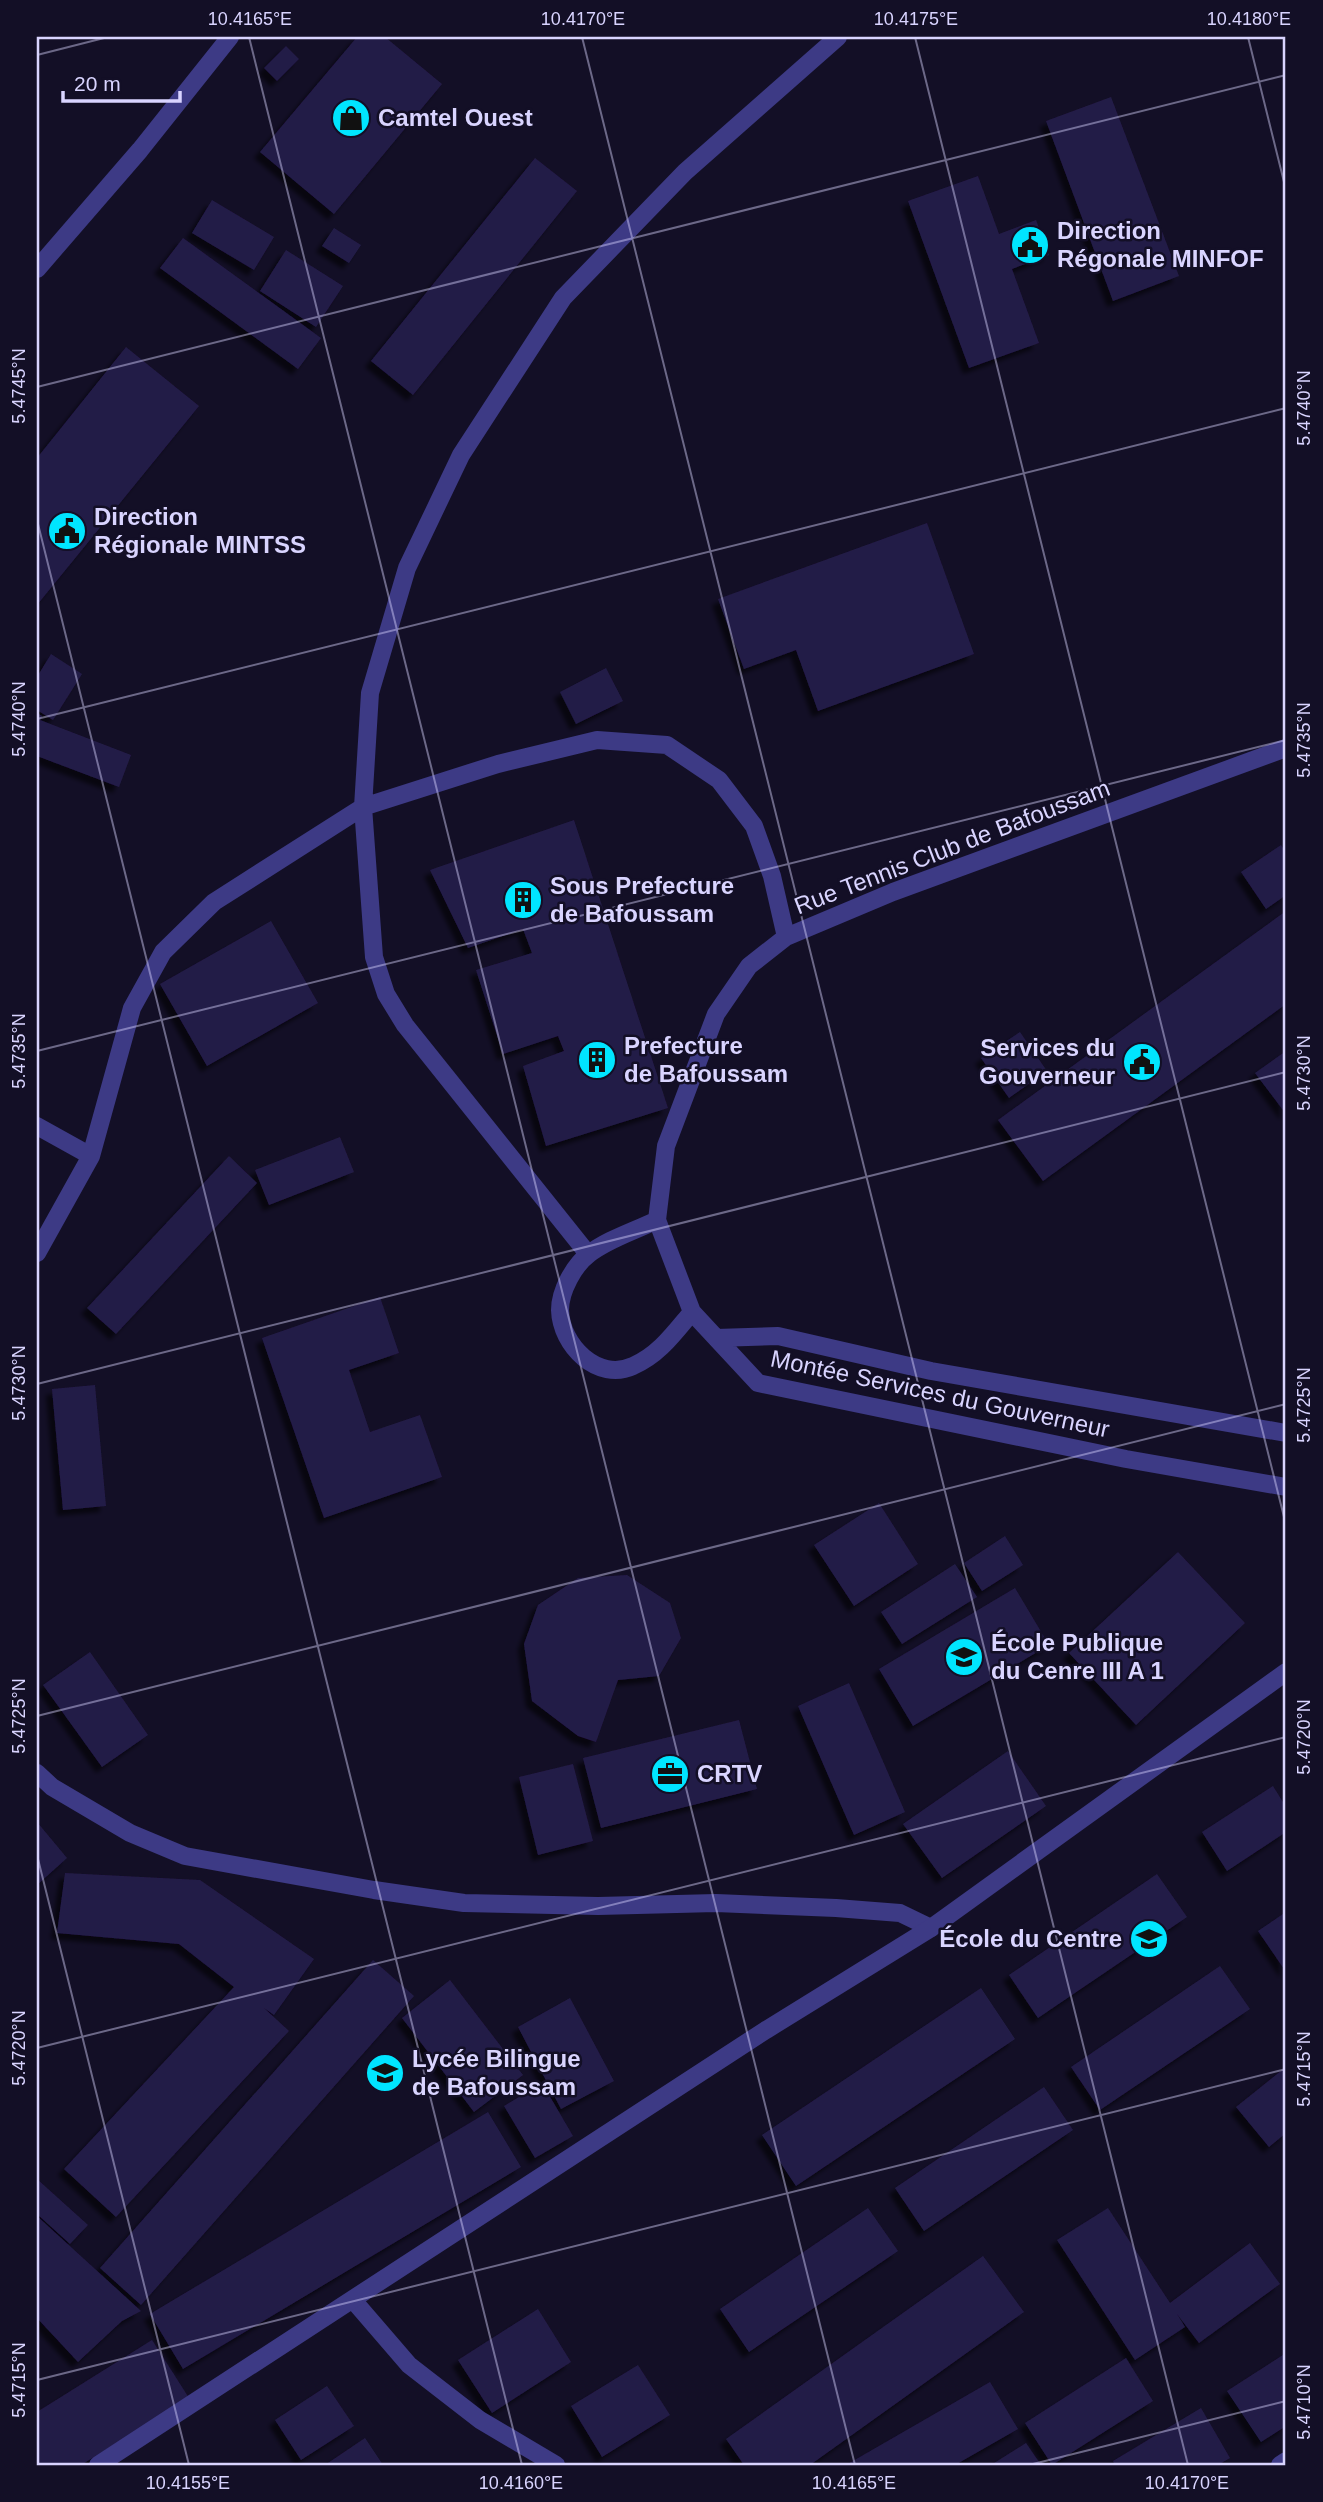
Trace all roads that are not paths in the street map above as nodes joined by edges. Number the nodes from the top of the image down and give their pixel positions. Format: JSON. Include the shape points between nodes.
{"nodes":[{"id":1,"x":230,"y":37,"type":"edge"},
{"id":2,"x":838,"y":37,"type":"edge"},
{"id":3,"x":37,"y":270,"type":"edge"},
{"id":4,"x":1286,"y":748,"type":"edge"},
{"id":5,"x":363,"y":807,"type":"junction"},
{"id":6,"x":786,"y":937,"type":"junction"},
{"id":7,"x":37,"y":1126,"type":"edge"},
{"id":8,"x":92,"y":1156,"type":"junction"},
{"id":9,"x":657,"y":1220,"type":"junction"},
{"id":10,"x":37,"y":1253,"type":"edge"},
{"id":11,"x":588,"y":1254,"type":"junction"},
{"id":12,"x":692,"y":1312,"type":"junction"},
{"id":13,"x":716,"y":1338,"type":"junction"},
{"id":14,"x":1286,"y":1433,"type":"edge"},
{"id":15,"x":1286,"y":1487,"type":"edge"},
{"id":16,"x":1286,"y":1672,"type":"edge"},
{"id":17,"x":37,"y":1773,"type":"edge"},
{"id":18,"x":931,"y":1928,"type":"junction"},
{"id":19,"x":353,"y":2300,"type":"junction"},
{"id":20,"x":1286,"y":2461,"type":"edge"},
{"id":21,"x":98,"y":2465,"type":"edge"},
{"id":22,"x":556,"y":2465,"type":"edge"},
{"id":23,"x":1280,"y":2465,"type":"edge"}],
"edges":[{"from":1,"to":3,"type":"street"},
{"from":2,"to":5,"type":"street","via":[[685,172],[563,298],[461,455],[407,568],[385,636],[370,693]]},
{"from":4,"to":6,"type":"street","name":"Rue Tennis Club de Bafoussam","via":[[893,892]]},
{"from":5,"to":6,"type":"street","via":[[498,764],[597,740],[667,745],[719,780],[754,826]]},
{"from":5,"to":8,"type":"street","via":[[214,902],[163,952],[132,1008]]},
{"from":5,"to":11,"type":"street","via":[[374,957],[386,994],[405,1025]]},
{"from":6,"to":9,"type":"street","name":"Rue Tennis Club de Bafoussam","via":[[749,966],[716,1014],[666,1146]]},
{"from":7,"to":8,"type":"street"},
{"from":8,"to":10,"type":"street"},
{"from":9,"to":11,"type":"street"},
{"from":9,"to":12,"type":"street","name":"Rue Tennis Club de Bafoussam"},
{"from":11,"to":12,"type":"street","via":[[566,1282],[560,1310],[565,1332],[581,1356],[598,1367],[612,1371],[632,1367],[658,1351]]},
{"from":12,"to":13,"type":"street","name":"Rue Tennis Club de Bafoussam"},
{"from":13,"to":14,"type":"street","name":"Montée Services du Gouverneur","via":[[778,1336],[931,1371]]},
{"from":13,"to":15,"type":"street","name":"Montée Services du Gouverneur","via":[[758,1383]]},
{"from":16,"to":18,"type":"street"},
{"from":17,"to":18,"type":"street","via":[[52,1787],[130,1833],[185,1856],[374,1890],[464,1903],[836,1908],[900,1913]]},
{"from":18,"to":19,"type":"street"},
{"from":19,"to":21,"type":"street"},
{"from":19,"to":22,"type":"street","via":[[409,2365],[480,2420]]},
{"from":20,"to":23,"type":"street"}]}
